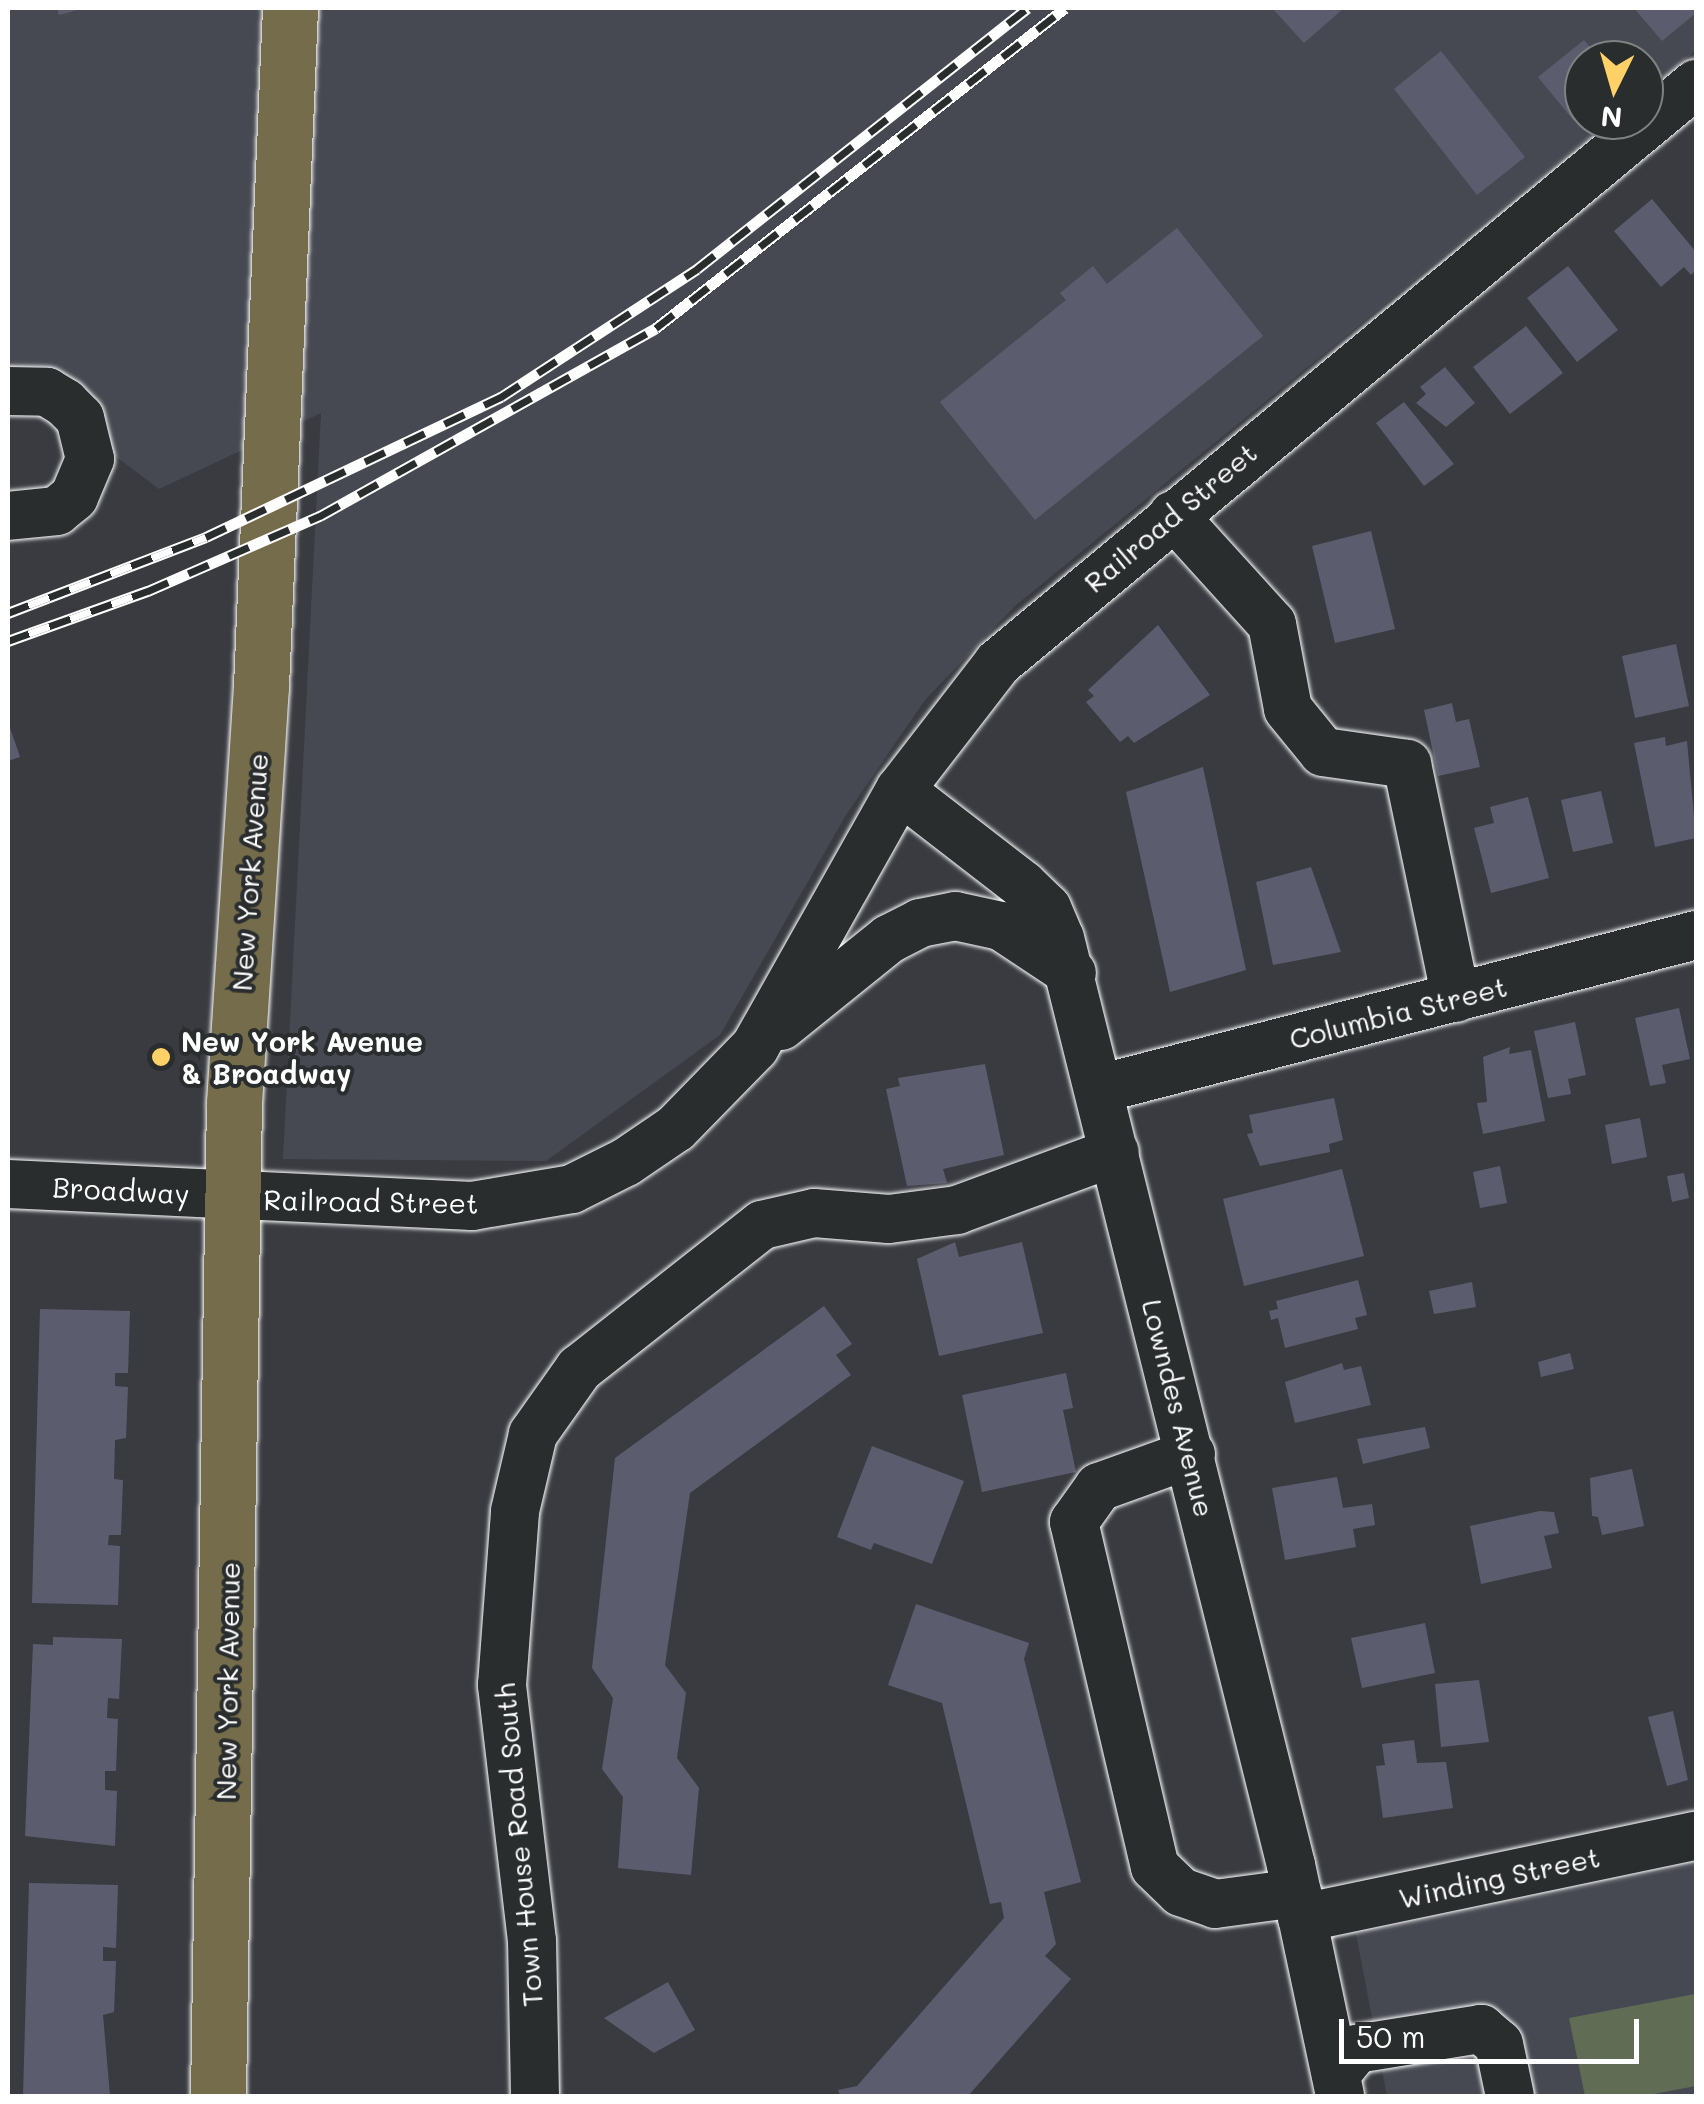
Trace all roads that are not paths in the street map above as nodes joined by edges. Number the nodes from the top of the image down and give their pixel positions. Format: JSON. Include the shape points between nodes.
{"nodes":[{"id":1,"x":290,"y":8,"type":"edge"},
{"id":2,"x":1696,"y":84,"type":"edge"},
{"id":3,"x":8,"y":391,"type":"edge"},
{"id":4,"x":1173,"y":515,"type":"junction"},
{"id":5,"x":8,"y":516,"type":"edge"},
{"id":6,"x":900,"y":790,"type":"junction"},
{"id":7,"x":1696,"y":935,"type":"edge"},
{"id":8,"x":1072,"y":974,"type":"junction"},
{"id":9,"x":1456,"y":998,"type":"junction"},
{"id":10,"x":755,"y":1047,"type":"junction"},
{"id":11,"x":1099,"y":1088,"type":"junction"},
{"id":12,"x":1114,"y":1152,"type":"junction"},
{"id":13,"x":8,"y":1184,"type":"edge"},
{"id":14,"x":235,"y":1198,"type":"junction"},
{"id":15,"x":1191,"y":1454,"type":"junction"},
{"id":16,"x":1696,"y":1836,"type":"edge"},
{"id":17,"x":1300,"y":1906,"type":"junction"},
{"id":18,"x":1338,"y":2085,"type":"edge"},
{"id":19,"x":218,"y":2096,"type":"edge"},
{"id":20,"x":535,"y":2096,"type":"edge"},
{"id":21,"x":1510,"y":2096,"type":"edge"}],
"edges":[{"from":1,"to":14,"type":"main road","name":"New York Avenue","via":[[261,686],[234,1104]]},
{"from":2,"to":4,"type":"street","name":"Railroad Street"},
{"from":3,"to":5,"type":"street","via":[[46,392],[65,403],[80,418],[90,458],[74,498],[57,511]]},
{"from":4,"to":6,"type":"street","name":"Railroad Street","via":[[998,663]]},
{"from":4,"to":9,"type":"street","via":[[1272,624],[1288,709],[1323,752],[1407,764]]},
{"from":6,"to":8,"type":"street","name":"Lowndes Avenue","via":[[1047,908]]},
{"from":6,"to":10,"type":"street","name":"Railroad Street"},
{"from":7,"to":9,"type":"street","name":"Columbia Street"},
{"from":8,"to":10,"type":"street","name":"Railroad Street","via":[[1001,926],[955,916],[920,922],[889,938]]},
{"from":8,"to":11,"type":"street","name":"Lowndes Avenue"},
{"from":9,"to":11,"type":"street","name":"Columbia Street"},
{"from":10,"to":14,"type":"street","name":"Railroad Street","via":[[676,1128],[572,1189],[472,1206]]},
{"from":11,"to":12,"type":"street","name":"Lowndes Avenue"},
{"from":12,"to":15,"type":"street","name":"Lowndes Avenue"},
{"from":12,"to":20,"type":"street","name":"Town House Road South","via":[[956,1210],[889,1219],[814,1213],[762,1226],[579,1368],[533,1434],[516,1510],[502,1685],[532,1941]]},
{"from":13,"to":14,"type":"street","name":"Broadway"},
{"from":14,"to":19,"type":"main road","name":"New York Avenue"},
{"from":15,"to":17,"type":"street","name":"Lowndes Avenue"},
{"from":15,"to":17,"type":"street","name":"Winding Street","via":[[1099,1487],[1074,1522],[1155,1866],[1181,1892],[1215,1904]]},
{"from":16,"to":17,"type":"street","name":"Winding Street"},
{"from":17,"to":18,"type":"street","name":"Lowndes Avenue"},
{"from":18,"to":21,"type":"street","via":[[1356,2049],[1481,2029],[1499,2044]]}]}
